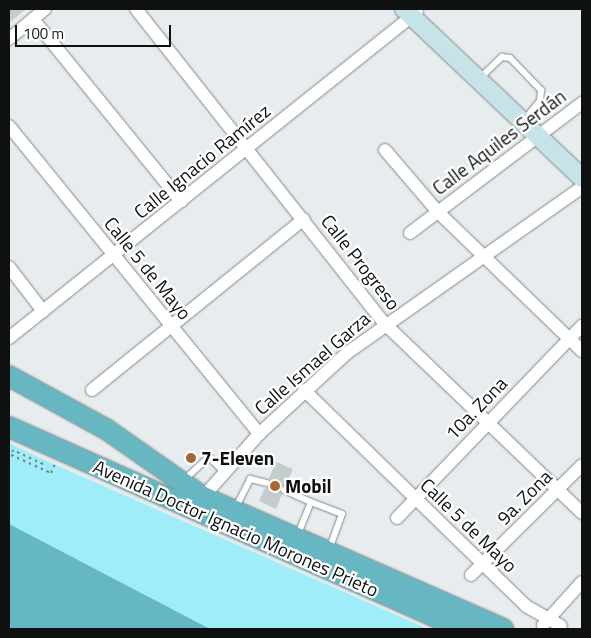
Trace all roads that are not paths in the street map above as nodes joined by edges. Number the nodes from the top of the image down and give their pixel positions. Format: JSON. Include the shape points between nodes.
{"nodes":[{"id":1,"x":45,"y":9,"type":"edge"},
{"id":2,"x":136,"y":9,"type":"edge"},
{"id":3,"x":412,"y":11,"type":"edge"},
{"id":4,"x":33,"y":19,"type":"junction"},
{"id":5,"x":9,"y":39,"type":"edge"},
{"id":6,"x":480,"y":77,"type":"junction"},
{"id":7,"x":582,"y":102,"type":"edge"},
{"id":8,"x":525,"y":119,"type":"junction"},
{"id":9,"x":9,"y":126,"type":"edge"},
{"id":10,"x":541,"y":134,"type":"junction"},
{"id":11,"x":248,"y":148,"type":"junction"},
{"id":12,"x":385,"y":150,"type":"dead end"},
{"id":13,"x":582,"y":169,"type":"edge"},
{"id":14,"x":582,"y":178,"type":"edge"},
{"id":15,"x":582,"y":188,"type":"edge"},
{"id":16,"x":181,"y":201,"type":"junction"},
{"id":17,"x":438,"y":212,"type":"junction"},
{"id":18,"x":304,"y":219,"type":"junction"},
{"id":19,"x":410,"y":233,"type":"dead end"},
{"id":20,"x":114,"y":256,"type":"junction"},
{"id":21,"x":483,"y":259,"type":"junction"},
{"id":22,"x":9,"y":267,"type":"edge"},
{"id":23,"x":43,"y":311,"type":"junction"},
{"id":24,"x":385,"y":324,"type":"junction"},
{"id":25,"x":171,"y":325,"type":"junction"},
{"id":26,"x":582,"y":326,"type":"edge"},
{"id":27,"x":9,"y":338,"type":"edge"},
{"id":28,"x":569,"y":339,"type":"junction"},
{"id":29,"x":582,"y":351,"type":"edge"},
{"id":30,"x":9,"y":376,"type":"edge"},
{"id":31,"x":92,"y":390,"type":"dead end"},
{"id":32,"x":304,"y":390,"type":"junction"},
{"id":33,"x":487,"y":422,"type":"junction"},
{"id":34,"x":9,"y":427,"type":"edge"},
{"id":35,"x":259,"y":434,"type":"junction"},
{"id":36,"x":582,"y":466,"type":"edge"},
{"id":37,"x":104,"y":469,"type":"junction"},
{"id":38,"x":225,"y":473,"type":"junction"},
{"id":39,"x":180,"y":483,"type":"junction"},
{"id":40,"x":267,"y":483,"type":"dead end"},
{"id":41,"x":284,"y":490,"type":"dead end"},
{"id":42,"x":558,"y":490,"type":"junction"},
{"id":43,"x":204,"y":497,"type":"junction"},
{"id":44,"x":414,"y":500,"type":"junction"},
{"id":45,"x":311,"y":502,"type":"junction"},
{"id":46,"x":234,"y":511,"type":"junction"},
{"id":47,"x":582,"y":513,"type":"edge"},
{"id":48,"x":397,"y":518,"type":"dead end"},
{"id":49,"x":296,"y":538,"type":"junction"},
{"id":50,"x":328,"y":553,"type":"junction"},
{"id":51,"x":482,"y":564,"type":"junction"},
{"id":52,"x":471,"y":575,"type":"dead end"},
{"id":53,"x":582,"y":582,"type":"edge"},
{"id":54,"x":545,"y":622,"type":"junction"},
{"id":55,"x":563,"y":628,"type":"edge"},
{"id":56,"x":462,"y":629,"type":"edge"},
{"id":57,"x":503,"y":629,"type":"edge"}],
"edges":[{"from":1,"to":4,"type":"street"},
{"from":2,"to":11,"type":"street","name":"Calle Progreso"},
{"from":3,"to":6,"type":"main road"},
{"from":3,"to":11,"type":"street","name":"Calle Ignacio Ramírez"},
{"from":4,"to":5,"type":"street"},
{"from":4,"to":16,"type":"street"},
{"from":6,"to":8,"type":"main road"},
{"from":6,"to":8,"type":"lane","via":[[502,58],[510,58],[541,90],[540,101]]},
{"from":7,"to":10,"type":"street","name":"Calle Aquiles Serdán"},
{"from":8,"to":10,"type":"main road"},
{"from":9,"to":20,"type":"street","name":"Calle 5 de Mayo"},
{"from":10,"to":13,"type":"main road"},
{"from":10,"to":14,"type":"main road"},
{"from":10,"to":17,"type":"street","name":"Calle Aquiles Serdán"},
{"from":11,"to":16,"type":"street","name":"Calle Ignacio Ramírez"},
{"from":11,"to":18,"type":"street","name":"Calle Progreso"},
{"from":12,"to":17,"type":"street"},
{"from":15,"to":21,"type":"street","name":"Calle Ismael Garza"},
{"from":16,"to":20,"type":"street","name":"Calle Ignacio Ramírez"},
{"from":17,"to":19,"type":"street","name":"Calle Aquiles Serdán"},
{"from":17,"to":21,"type":"street"},
{"from":18,"to":24,"type":"street","name":"Calle Progreso"},
{"from":18,"to":25,"type":"street"},
{"from":20,"to":23,"type":"street","name":"Calle Ignacio Ramírez"},
{"from":20,"to":25,"type":"street","name":"Calle 5 de Mayo"},
{"from":21,"to":24,"type":"street","name":"Calle Ismael Garza"},
{"from":21,"to":28,"type":"street"},
{"from":22,"to":23,"type":"street"},
{"from":23,"to":27,"type":"street","name":"Calle Ignacio Ramírez"},
{"from":24,"to":32,"type":"street","name":"Calle Ismael Garza"},
{"from":24,"to":33,"type":"street","name":"Calle Progreso"},
{"from":25,"to":31,"type":"street"},
{"from":25,"to":35,"type":"street","name":"Calle 5 de Mayo"},
{"from":26,"to":28,"type":"street","name":"10a. Zona"},
{"from":28,"to":29,"type":"street"},
{"from":28,"to":33,"type":"street","name":"10a. Zona"},
{"from":30,"to":39,"type":"highway","name":"Avenida Doctor Ignacio Morones Prieto","via":[[106,429]]},
{"from":32,"to":35,"type":"street","name":"Calle Ismael Garza"},
{"from":32,"to":44,"type":"street","name":"Calle 5 de Mayo"},
{"from":33,"to":42,"type":"street","name":"Calle Progreso"},
{"from":33,"to":44,"type":"street","name":"10a. Zona"},
{"from":34,"to":37,"type":"highway","name":"Avenida Doctor Ignacio Morones Prieto"},
{"from":35,"to":38,"type":"street","name":"Calle Ismael Garza"},
{"from":36,"to":42,"type":"street","name":"9a. Zona"},
{"from":37,"to":39,"type":"highway"},
{"from":37,"to":56,"type":"highway","name":"Avenida Doctor Ignacio Morones Prieto"},
{"from":38,"to":39,"type":"lane","via":[[209,457]]},
{"from":38,"to":43,"type":"street","name":"Calle Ismael Garza"},
{"from":39,"to":43,"type":"highway","name":"Avenida Doctor Ignacio Morones Prieto"},
{"from":40,"to":46,"type":"lane","via":[[250,479]]},
{"from":41,"to":45,"type":"lane"},
{"from":42,"to":47,"type":"street","name":"Calle Progreso"},
{"from":42,"to":51,"type":"street","name":"9a. Zona"},
{"from":43,"to":46,"type":"highway","name":"Avenida Doctor Ignacio Morones Prieto"},
{"from":44,"to":48,"type":"street","name":"10a. Zona"},
{"from":44,"to":51,"type":"street","name":"Calle 5 de Mayo"},
{"from":45,"to":49,"type":"lane"},
{"from":45,"to":50,"type":"lane","via":[[342,514]]},
{"from":46,"to":49,"type":"highway","name":"Avenida Doctor Ignacio Morones Prieto"},
{"from":49,"to":50,"type":"highway","name":"Avenida Doctor Ignacio Morones Prieto"},
{"from":50,"to":57,"type":"highway","name":"Avenida Doctor Ignacio Morones Prieto"},
{"from":51,"to":52,"type":"street","name":"9a. Zona"},
{"from":51,"to":54,"type":"street","name":"Calle 5 de Mayo"},
{"from":53,"to":54,"type":"street"},
{"from":54,"to":55,"type":"street","name":"Calle 5 de Mayo"}]}
